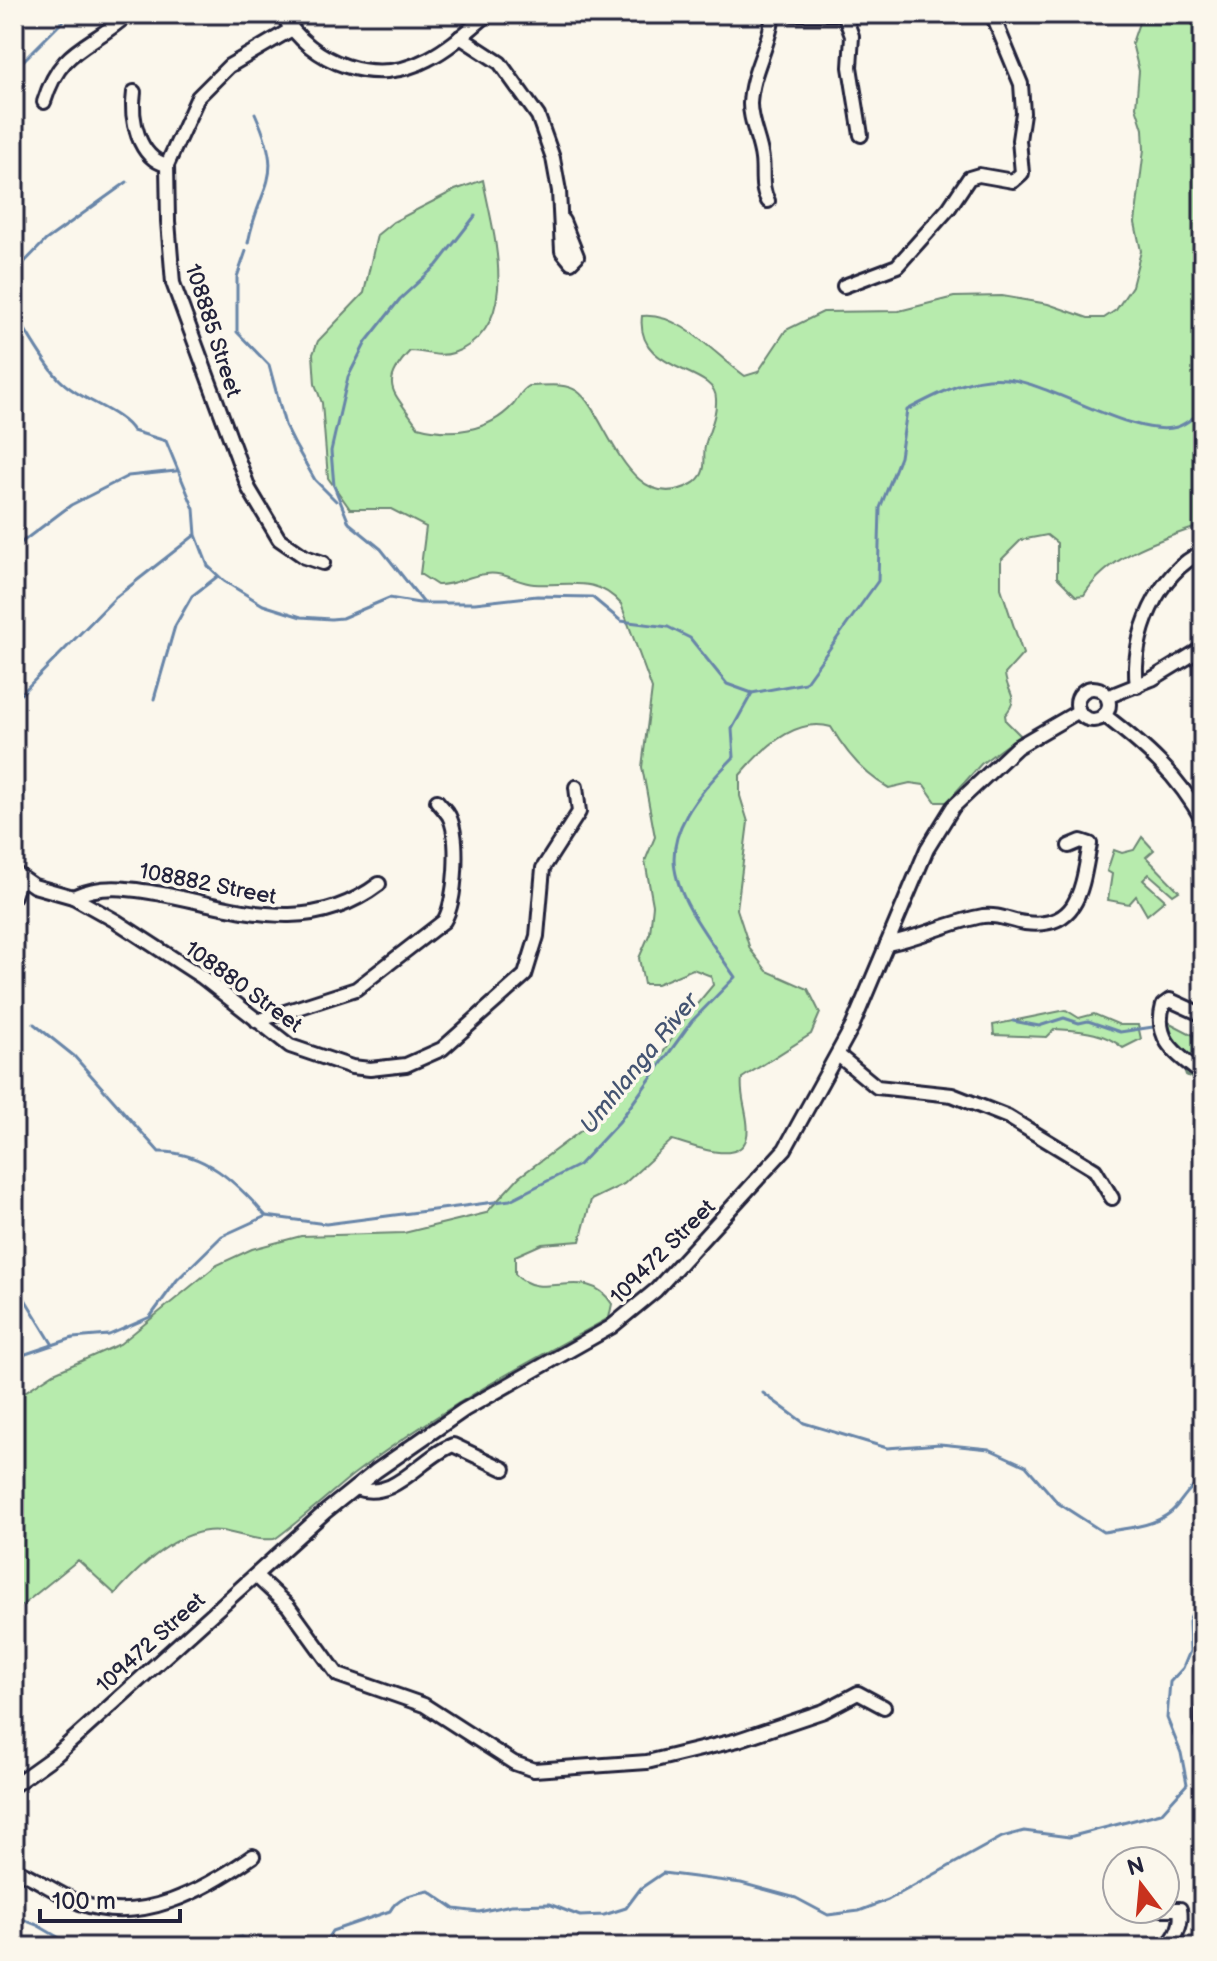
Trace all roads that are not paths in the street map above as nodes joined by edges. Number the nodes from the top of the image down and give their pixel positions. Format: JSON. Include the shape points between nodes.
{"nodes":[{"id":1,"x":128,"y":14,"type":"edge"},
{"id":2,"x":302,"y":14,"type":"edge"},
{"id":3,"x":488,"y":14,"type":"edge"},
{"id":4,"x":773,"y":14,"type":"edge"},
{"id":5,"x":792,"y":14,"type":"edge"},
{"id":6,"x":836,"y":14,"type":"edge"},
{"id":7,"x":844,"y":14,"type":"edge"},
{"id":8,"x":992,"y":14,"type":"edge"},
{"id":9,"x":288,"y":22,"type":"edge"},
{"id":10,"x":460,"y":37,"type":"junction"},
{"id":11,"x":134,"y":92,"type":"dead end"},
{"id":12,"x":44,"y":102,"type":"dead end"},
{"id":13,"x":861,"y":135,"type":"dead end"},
{"id":14,"x":167,"y":165,"type":"junction"},
{"id":15,"x":768,"y":201,"type":"dead end"},
{"id":16,"x":563,"y":221,"type":"dead end"},
{"id":17,"x":844,"y":286,"type":"dead end"},
{"id":18,"x":1203,"y":552,"type":"edge"},
{"id":19,"x":323,"y":563,"type":"dead end"},
{"id":20,"x":1203,"y":648,"type":"edge"},
{"id":21,"x":1137,"y":686,"type":"junction"},
{"id":22,"x":1107,"y":697,"type":"junction"},
{"id":23,"x":1079,"y":711,"type":"junction"},
{"id":24,"x":1104,"y":715,"type":"junction"},
{"id":25,"x":576,"y":787,"type":"dead end"},
{"id":26,"x":437,"y":801,"type":"dead end"},
{"id":27,"x":1203,"y":821,"type":"edge"},
{"id":28,"x":1069,"y":846,"type":"dead end"},
{"id":29,"x":17,"y":875,"type":"edge"},
{"id":30,"x":379,"y":884,"type":"dead end"},
{"id":31,"x":14,"y":896,"type":"edge"},
{"id":32,"x":73,"y":897,"type":"junction"},
{"id":33,"x":887,"y":944,"type":"junction"},
{"id":34,"x":1203,"y":1015,"type":"edge"},
{"id":35,"x":257,"y":1021,"type":"junction"},
{"id":36,"x":838,"y":1055,"type":"junction"},
{"id":37,"x":1203,"y":1075,"type":"edge"},
{"id":38,"x":1112,"y":1198,"type":"dead end"},
{"id":39,"x":504,"y":1469,"type":"dead end"},
{"id":40,"x":355,"y":1488,"type":"junction"},
{"id":41,"x":256,"y":1576,"type":"junction"},
{"id":42,"x":1203,"y":1704,"type":"edge"},
{"id":43,"x":884,"y":1707,"type":"dead end"},
{"id":44,"x":1202,"y":1734,"type":"edge"},
{"id":45,"x":14,"y":1785,"type":"edge"},
{"id":46,"x":253,"y":1856,"type":"dead end"},
{"id":47,"x":14,"y":1869,"type":"edge"},
{"id":48,"x":1178,"y":1925,"type":"edge"},
{"id":49,"x":1166,"y":1947,"type":"edge"}],
"edges":[{"from":1,"to":12,"type":"street","via":[[63,61],[53,73]]},
{"from":2,"to":9,"type":"street","name":"108885 Street"},
{"from":3,"to":10,"type":"street"},
{"from":4,"to":15,"type":"street","via":[[770,37],[756,64],[750,107],[761,150],[762,191]]},
{"from":5,"to":6,"type":"street"},
{"from":7,"to":13,"type":"street","via":[[852,36],[850,67]]},
{"from":8,"to":17,"type":"street","via":[[1021,84],[1022,173],[1013,181],[969,178],[897,266]]},
{"from":9,"to":10,"type":"street","via":[[310,48],[333,62],[389,72],[425,61]]},
{"from":9,"to":14,"type":"street","name":"108885 Street","via":[[210,83],[187,117]]},
{"from":10,"to":16,"type":"street","via":[[500,63],[532,105],[553,158]]},
{"from":11,"to":14,"type":"street","via":[[134,124],[148,155]]},
{"from":14,"to":19,"type":"street","name":"108885 Street","via":[[173,283],[239,466],[279,539]]},
{"from":18,"to":21,"type":"street","via":[[1168,576],[1139,645]]},
{"from":20,"to":21,"type":"street"},
{"from":21,"to":22,"type":"street"},
{"from":22,"to":23,"type":"street","via":[[1097,689],[1084,691],[1078,698]]},
{"from":22,"to":24,"type":"street"},
{"from":23,"to":24,"type":"street","via":[[1089,719]]},
{"from":23,"to":33,"type":"street","name":"109472 Street","via":[[1017,747],[953,807],[927,849]]},
{"from":24,"to":27,"type":"street","via":[[1162,762]]},
{"from":25,"to":35,"type":"street","name":"108880 Street","via":[[579,812],[543,868],[537,936],[525,975],[442,1049],[406,1065],[370,1069],[290,1046]]},
{"from":26,"to":35,"type":"street","via":[[449,817],[454,840],[454,894],[444,921],[356,989]]},
{"from":28,"to":33,"type":"street","via":[[1090,844],[1080,894],[1058,920],[1042,924],[985,916]]},
{"from":29,"to":31,"type":"street"},
{"from":29,"to":32,"type":"street","name":"108880 Street"},
{"from":30,"to":32,"type":"street","name":"108882 Street","via":[[356,900],[285,918],[120,887]]},
{"from":32,"to":35,"type":"street","name":"108880 Street","via":[[202,977]]},
{"from":33,"to":36,"type":"street","name":"109472 Street"},
{"from":34,"to":37,"type":"street","via":[[1170,1000],[1163,1005],[1160,1021],[1164,1041]]},
{"from":36,"to":38,"type":"street","via":[[877,1087],[941,1093],[1000,1113],[1095,1170]]},
{"from":36,"to":40,"type":"street","name":"109472 Street","via":[[769,1170],[633,1312],[464,1410]]},
{"from":39,"to":40,"type":"street","via":[[453,1445],[388,1488],[371,1493]]},
{"from":40,"to":41,"type":"street","name":"109472 Street"},
{"from":41,"to":43,"type":"street","via":[[288,1606],[338,1675],[424,1705],[514,1763],[534,1770],[647,1762],[738,1740],[824,1711],[858,1693]]},
{"from":41,"to":45,"type":"street","name":"109472 Street","via":[[56,1755]]},
{"from":42,"to":44,"type":"street"},
{"from":46,"to":47,"type":"street","via":[[218,1881],[175,1900],[118,1910],[80,1903]]},
{"from":48,"to":49,"type":"street"}]}
